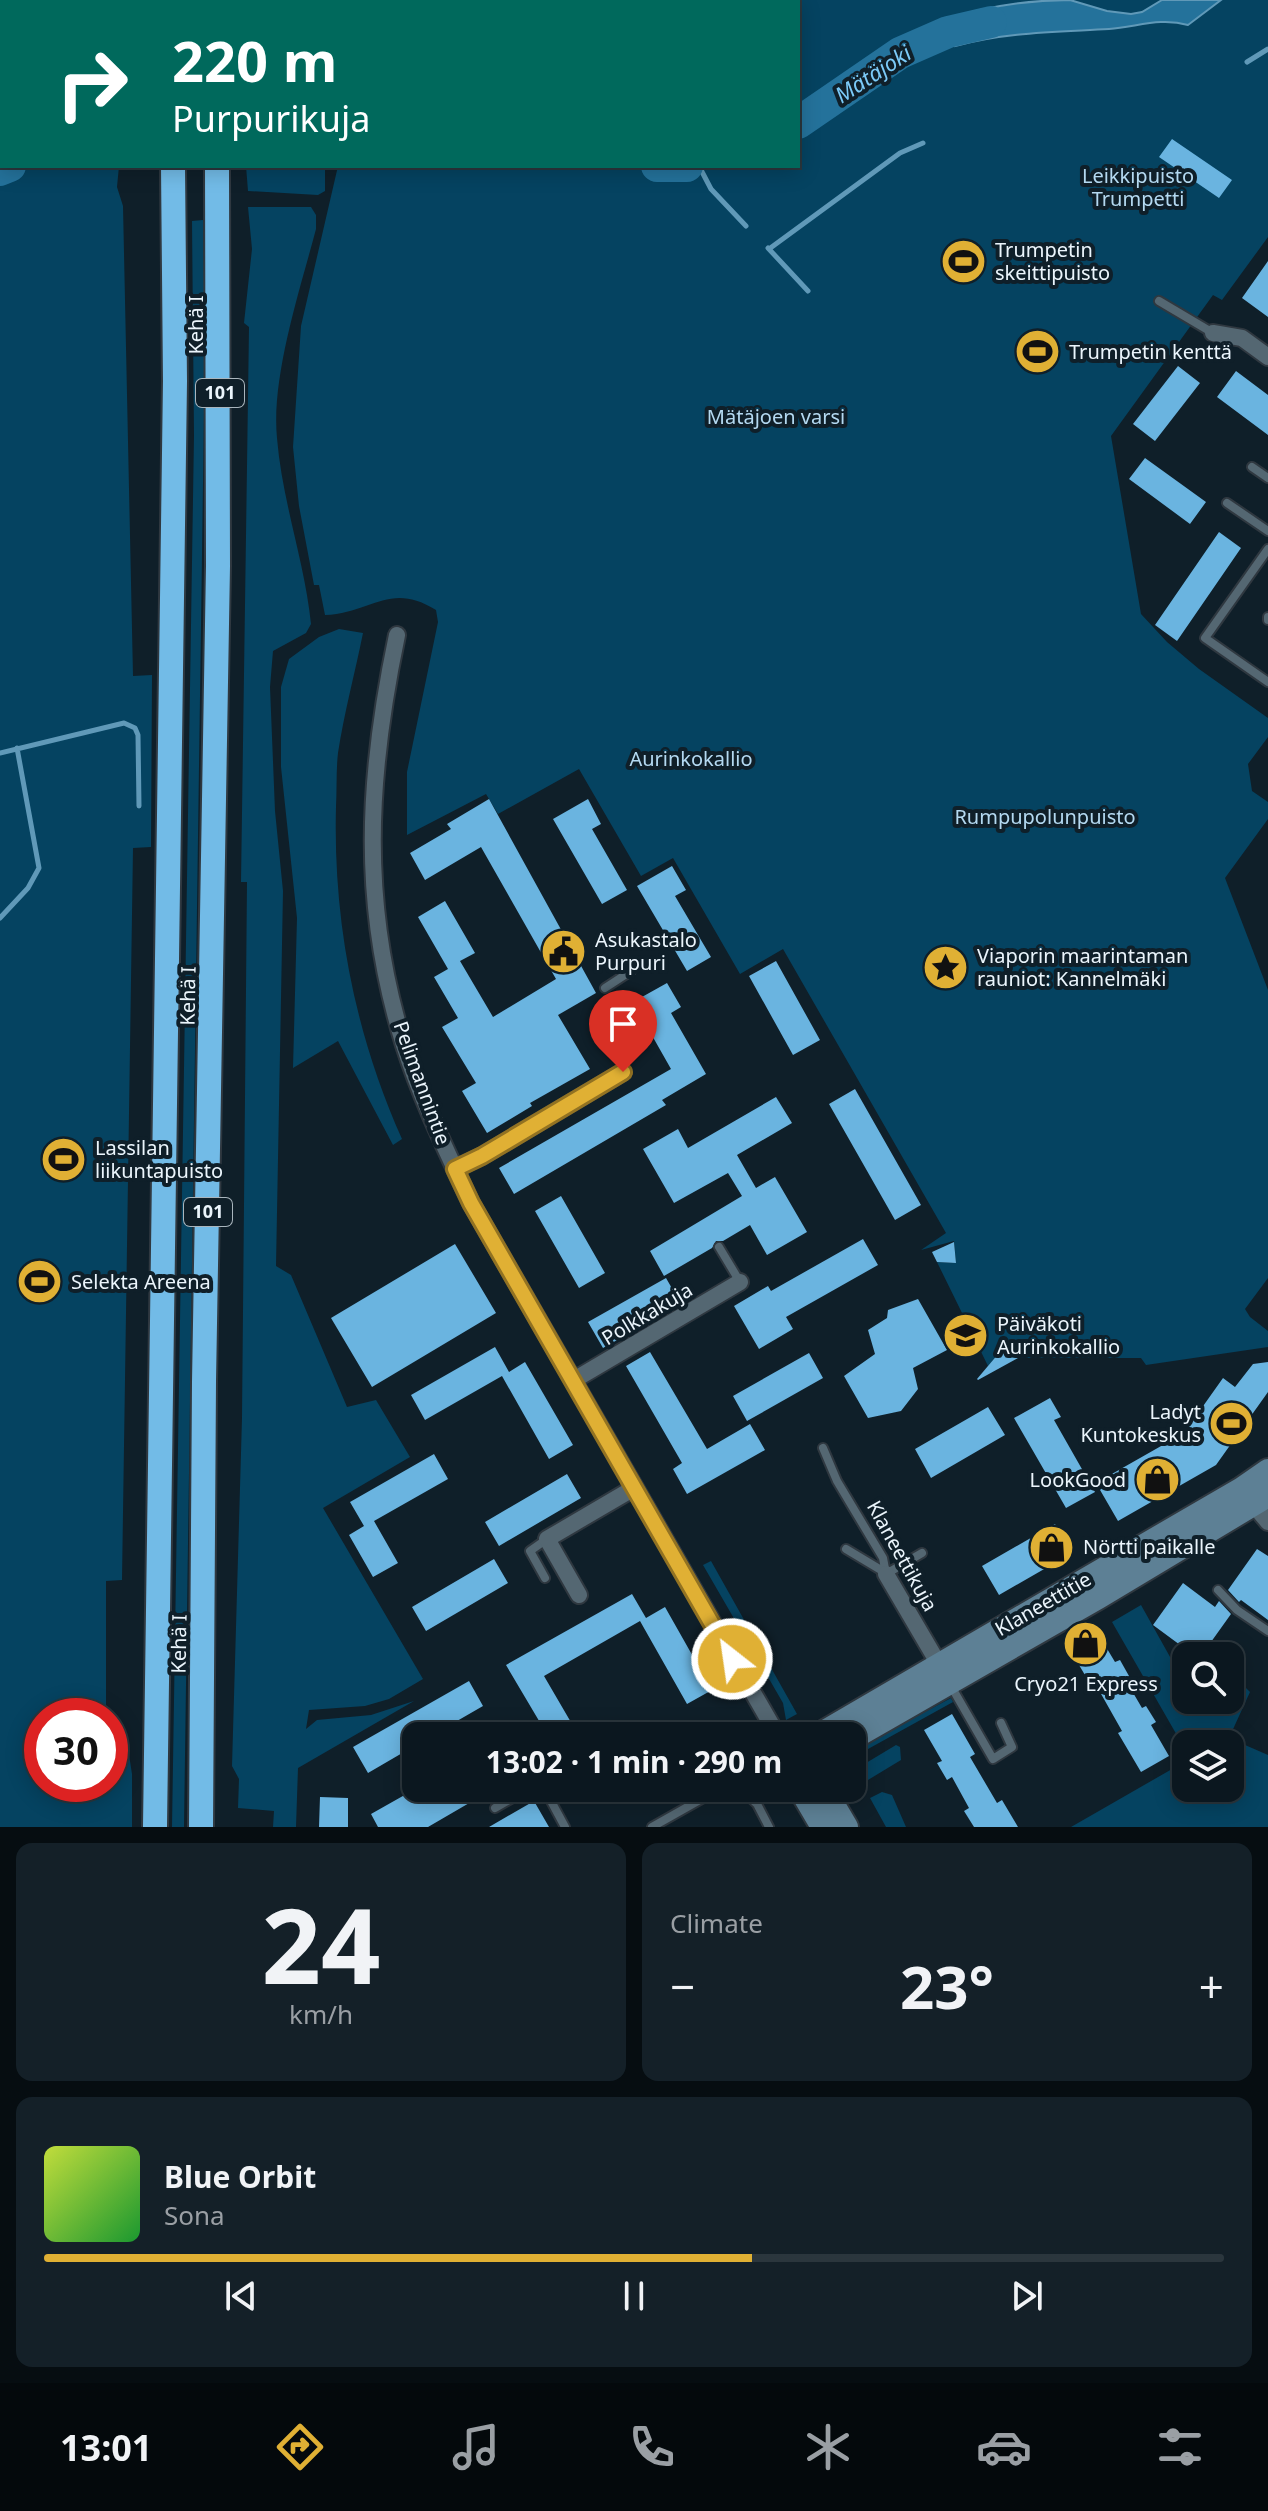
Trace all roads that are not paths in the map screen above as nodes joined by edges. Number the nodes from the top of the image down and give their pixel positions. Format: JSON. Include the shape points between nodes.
{"nodes":[{"id":1,"x":173,"y":168,"type":"edge"},
{"id":2,"x":217,"y":168,"type":"edge"},
{"id":3,"x":1159,"y":301,"type":"dead end"},
{"id":4,"x":1213,"y":333,"type":"joint"},
{"id":5,"x":1268,"y":357,"type":"edge"},
{"id":6,"x":1252,"y":467,"type":"dead end"},
{"id":7,"x":1268,"y":478,"type":"edge"},
{"id":8,"x":1227,"y":503,"type":"dead end"},
{"id":9,"x":1268,"y":531,"type":"edge"},
{"id":10,"x":1268,"y":549,"type":"edge"},
{"id":11,"x":397,"y":635,"type":"dead end"},
{"id":12,"x":1268,"y":682,"type":"edge"},
{"id":13,"x":631,"y":971,"type":"dead end"},
{"id":14,"x":605,"y":988,"type":"dead end"},
{"id":15,"x":623,"y":1072,"type":"dead end"},
{"id":16,"x":455,"y":1169,"type":"junction"},
{"id":17,"x":719,"y":1247,"type":"dead end"},
{"id":18,"x":740,"y":1282,"type":"joint"},
{"id":19,"x":574,"y":1380,"type":"junction"},
{"id":20,"x":823,"y":1448,"type":"dead end"},
{"id":21,"x":1268,"y":1471,"type":"edge"},
{"id":22,"x":634,"y":1488,"type":"junction"},
{"id":23,"x":1258,"y":1503,"type":"edge"},
{"id":24,"x":547,"y":1539,"type":"junction"},
{"id":25,"x":846,"y":1549,"type":"dead end"},
{"id":26,"x":922,"y":1553,"type":"dead end"},
{"id":27,"x":886,"y":1574,"type":"junction"},
{"id":28,"x":545,"y":1578,"type":"dead end"},
{"id":29,"x":1218,"y":1590,"type":"dead end"},
{"id":30,"x":579,"y":1595,"type":"dead end"},
{"id":31,"x":1268,"y":1631,"type":"edge"},
{"id":32,"x":944,"y":1673,"type":"junction"},
{"id":33,"x":770,"y":1722,"type":"edge"},
{"id":34,"x":846,"y":1722,"type":"edge"},
{"id":35,"x":1001,"y":1723,"type":"dead end"},
{"id":36,"x":866,"y":1728,"type":"edge"},
{"id":37,"x":506,"y":1802,"type":"edge"},
{"id":38,"x":552,"y":1802,"type":"edge"},
{"id":39,"x":696,"y":1802,"type":"edge"},
{"id":40,"x":755,"y":1802,"type":"edge"},
{"id":41,"x":808,"y":1802,"type":"edge"},
{"id":42,"x":831,"y":1802,"type":"edge"},
{"id":43,"x":495,"y":1808,"type":"dead end"},
{"id":44,"x":155,"y":1827,"type":"edge"},
{"id":45,"x":201,"y":1827,"type":"edge"},
{"id":46,"x":565,"y":1827,"type":"edge"},
{"id":47,"x":652,"y":1827,"type":"edge"},
{"id":48,"x":769,"y":1827,"type":"edge"},
{"id":49,"x":823,"y":1827,"type":"edge"},
{"id":50,"x":846,"y":1827,"type":"edge"}],
"edges":[{"from":1,"to":44,"type":"highway","name":"Kehä I","number":"101","via":[[175,381]]},
{"from":2,"to":45,"type":"highway","name":"Kehä I","number":"101","via":[[219,551]]},
{"from":3,"to":4,"type":"lane"},
{"from":4,"to":5,"type":"street","via":[[1242,338]]},
{"from":6,"to":7,"type":"lane"},
{"from":8,"to":9,"type":"lane"},
{"from":10,"to":12,"type":"lane","via":[[1205,638]]},
{"from":11,"to":16,"type":"street","name":"Pelimannintie","via":[[373,788],[376,915],[404,1046]]},
{"from":13,"to":14,"type":"lane"},
{"from":15,"to":16,"type":"street"},
{"from":16,"to":19,"type":"street","name":"Pelimannintie"},
{"from":17,"to":18,"type":"lane"},
{"from":18,"to":19,"type":"street","name":"Polkkakuja"},
{"from":19,"to":22,"type":"street","name":"Pelimannintie"},
{"from":20,"to":27,"type":"lane","name":"Klaneettikuja","via":[[883,1558]]},
{"from":21,"to":23,"type":"street","name":"Klaneettitie"},
{"from":22,"to":24,"type":"street"},
{"from":22,"to":33,"type":"street","name":"Pelimannintie"},
{"from":23,"to":32,"type":"street","name":"Klaneettitie"},
{"from":24,"to":28,"type":"lane","via":[[530,1551]]},
{"from":24,"to":30,"type":"street"},
{"from":25,"to":27,"type":"lane"},
{"from":26,"to":27,"type":"lane"},
{"from":27,"to":32,"type":"street","name":"Klaneettikuja"},
{"from":29,"to":31,"type":"lane"},
{"from":32,"to":34,"type":"street","name":"Klaneettitie"},
{"from":32,"to":35,"type":"lane","via":[[989,1762],[1012,1747]]},
{"from":32,"to":36,"type":"street","name":"Klaneettitie"},
{"from":37,"to":43,"type":"lane"},
{"from":38,"to":46,"type":"lane"},
{"from":39,"to":47,"type":"lane"},
{"from":40,"to":48,"type":"lane"},
{"from":41,"to":49,"type":"street"},
{"from":42,"to":50,"type":"street"}]}
